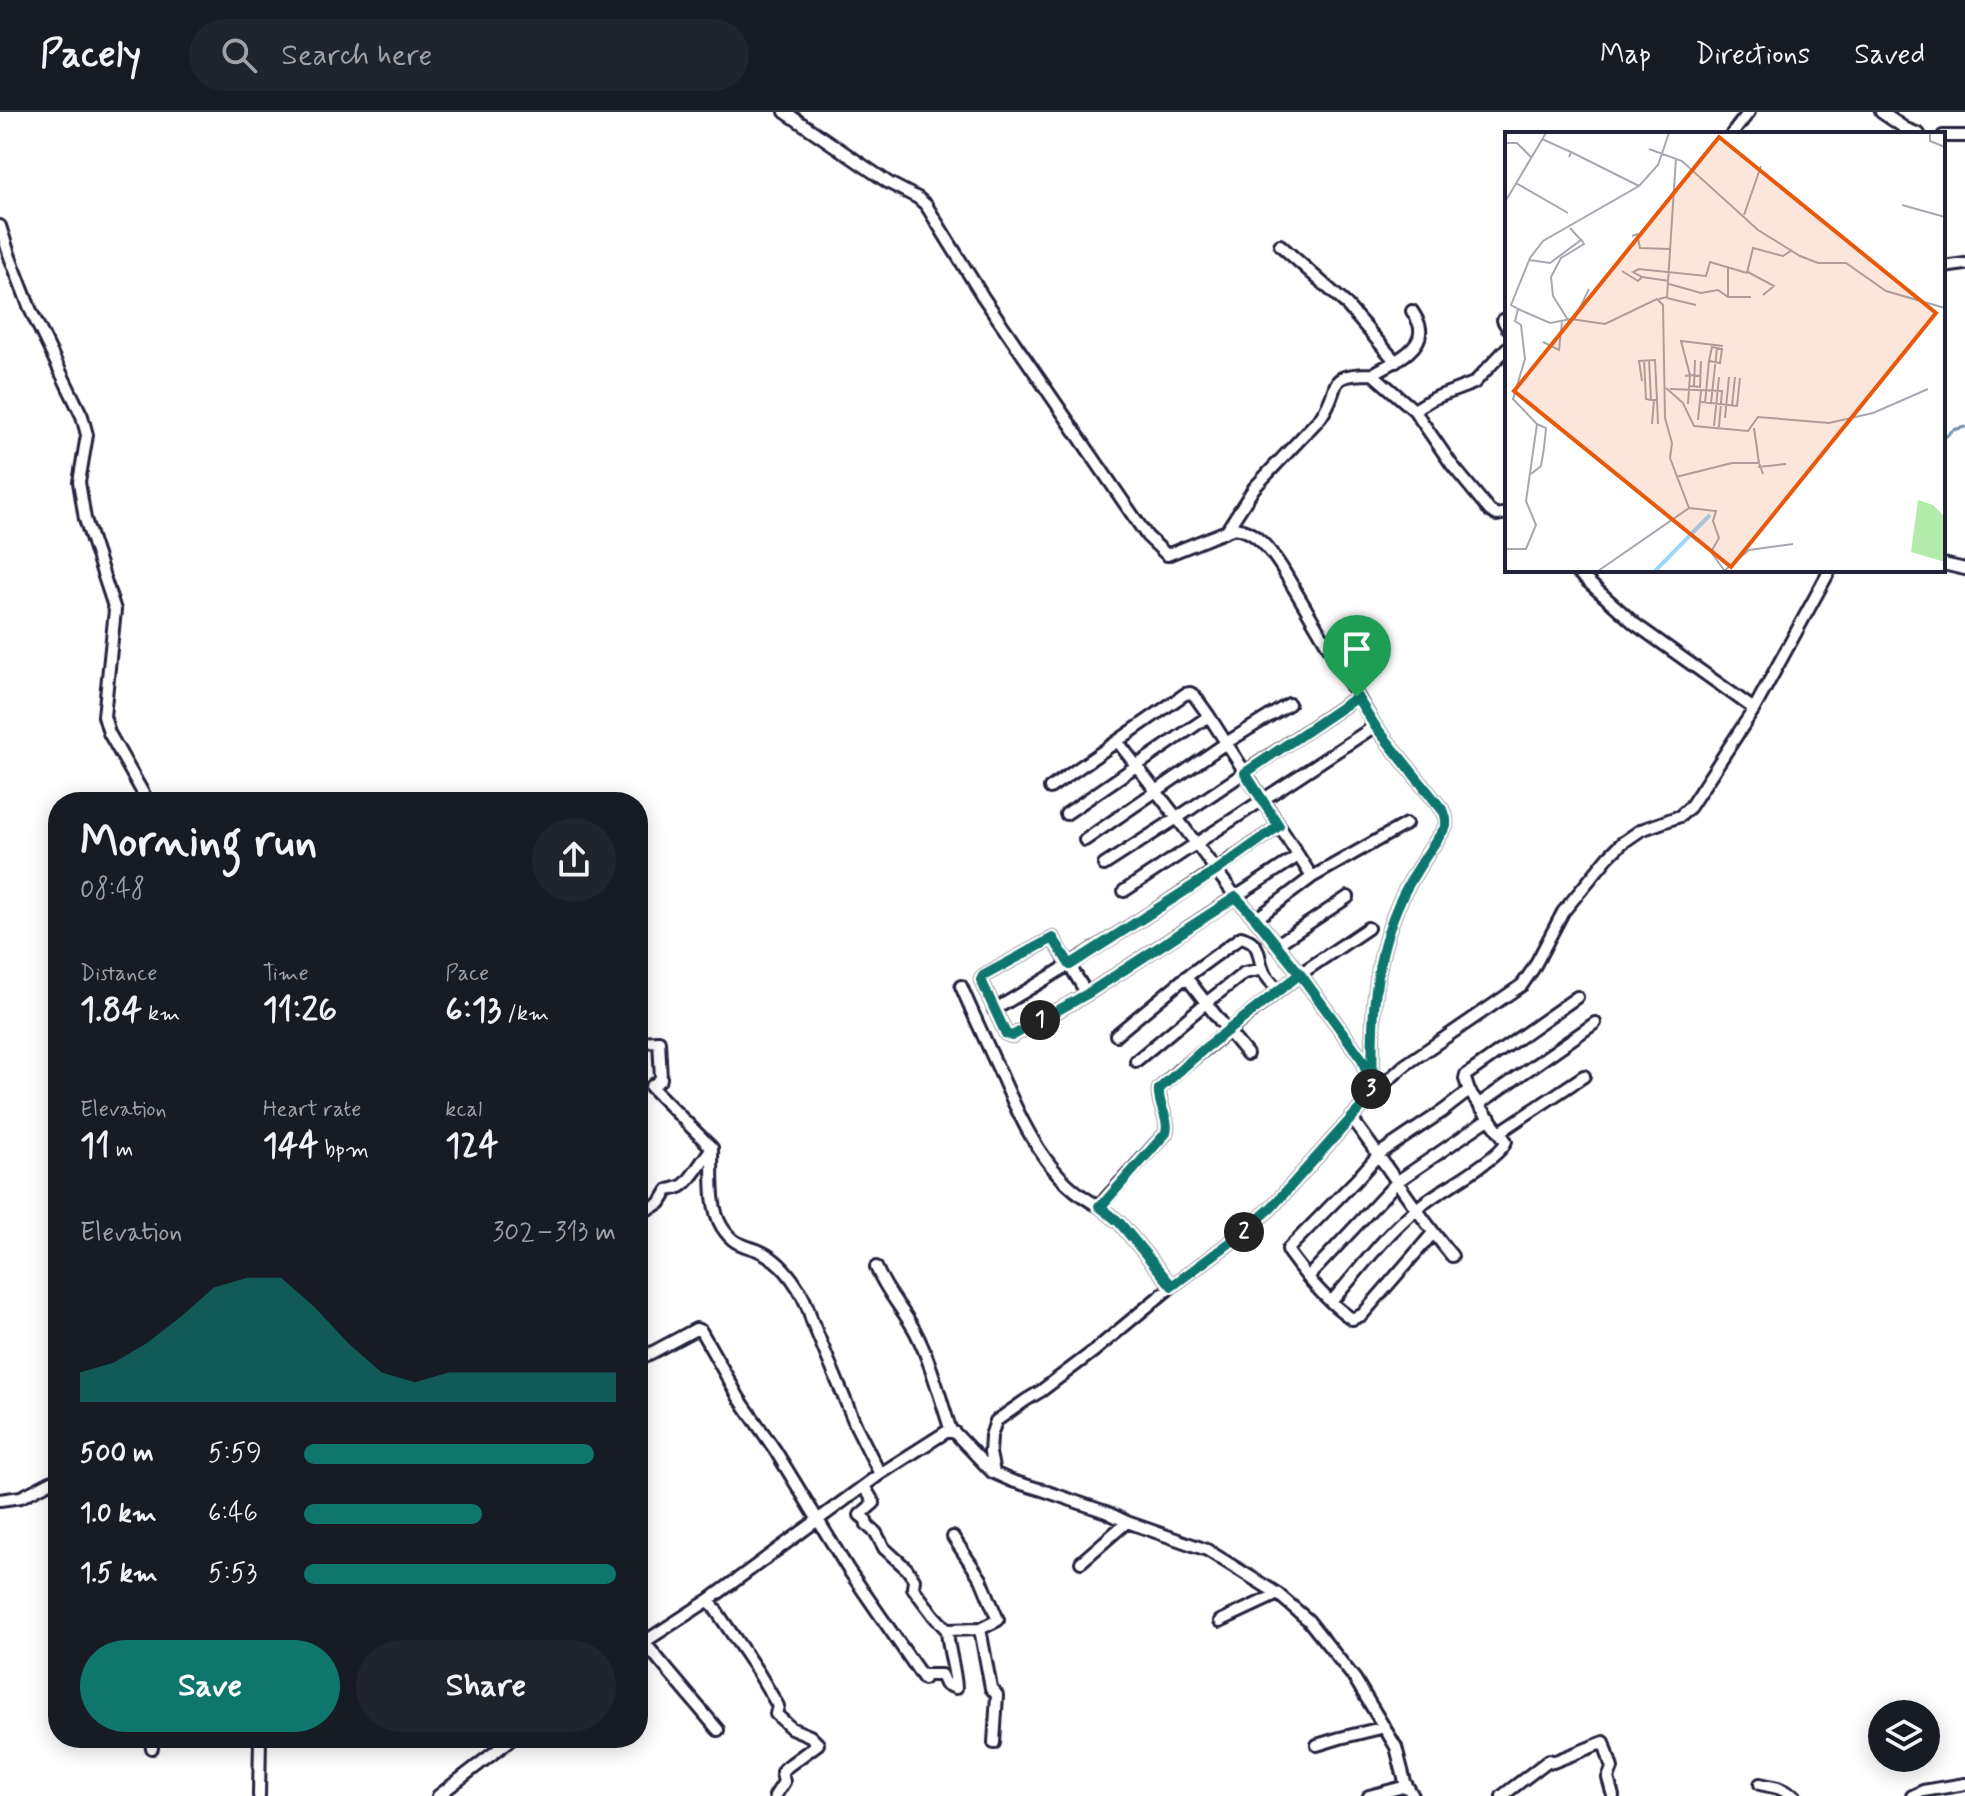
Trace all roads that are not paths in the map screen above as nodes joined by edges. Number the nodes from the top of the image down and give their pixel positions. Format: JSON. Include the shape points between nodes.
{"nodes":[{"id":1,"x":785,"y":112,"type":"edge"},
{"id":2,"x":1749,"y":112,"type":"edge"},
{"id":3,"x":1881,"y":112,"type":"edge"},
{"id":4,"x":1734,"y":132,"type":"edge"},
{"id":5,"x":1914,"y":132,"type":"edge"},
{"id":6,"x":0,"y":226,"type":"edge"},
{"id":7,"x":1280,"y":245,"type":"dead end"},
{"id":8,"x":1965,"y":264,"type":"edge"},
{"id":9,"x":1945,"y":267,"type":"edge"},
{"id":10,"x":1412,"y":311,"type":"dead end"},
{"id":11,"x":1505,"y":350,"type":"edge"},
{"id":12,"x":1396,"y":362,"type":"junction"},
{"id":13,"x":1374,"y":374,"type":"junction"},
{"id":14,"x":1414,"y":410,"type":"junction"},
{"id":15,"x":1505,"y":513,"type":"edge"},
{"id":16,"x":1227,"y":530,"type":"junction"},
{"id":17,"x":1945,"y":564,"type":"edge"},
{"id":18,"x":1965,"y":569,"type":"edge"},
{"id":19,"x":1577,"y":572,"type":"edge"},
{"id":20,"x":1829,"y":572,"type":"edge"},
{"id":21,"x":1357,"y":697,"type":"junction"},
{"id":22,"x":1289,"y":704,"type":"dead end"},
{"id":23,"x":1754,"y":709,"type":"junction"},
{"id":24,"x":1209,"y":716,"type":"junction"},
{"id":25,"x":1375,"y":726,"type":"junction"},
{"id":26,"x":1118,"y":742,"type":"junction"},
{"id":27,"x":1226,"y":743,"type":"junction"},
{"id":28,"x":1135,"y":765,"type":"junction"},
{"id":29,"x":1245,"y":773,"type":"junction"},
{"id":30,"x":1050,"y":788,"type":"dead end"},
{"id":31,"x":142,"y":792,"type":"edge"},
{"id":32,"x":1156,"y":792,"type":"junction"},
{"id":33,"x":1262,"y":800,"type":"junction"},
{"id":34,"x":1066,"y":814,"type":"dead end"},
{"id":35,"x":1177,"y":818,"type":"junction"},
{"id":36,"x":1406,"y":824,"type":"dead end"},
{"id":37,"x":1279,"y":826,"type":"junction"},
{"id":38,"x":1085,"y":840,"type":"dead end"},
{"id":39,"x":1197,"y":843,"type":"junction"},
{"id":40,"x":1298,"y":856,"type":"junction"},
{"id":41,"x":1104,"y":865,"type":"dead end"},
{"id":42,"x":1216,"y":871,"type":"junction"},
{"id":43,"x":1312,"y":877,"type":"junction"},
{"id":44,"x":1124,"y":891,"type":"dead end"},
{"id":45,"x":1236,"y":897,"type":"junction"},
{"id":46,"x":1348,"y":897,"type":"dead end"},
{"id":47,"x":1256,"y":919,"type":"junction"},
{"id":48,"x":1368,"y":928,"type":"dead end"},
{"id":49,"x":1276,"y":945,"type":"junction"},
{"id":50,"x":1070,"y":965,"type":"junction"},
{"id":51,"x":1263,"y":969,"type":"junction"},
{"id":52,"x":1300,"y":974,"type":"junction"},
{"id":53,"x":1186,"y":977,"type":"junction"},
{"id":54,"x":961,"y":986,"type":"dead end"},
{"id":55,"x":1278,"y":990,"type":"junction"},
{"id":56,"x":1087,"y":994,"type":"junction"},
{"id":57,"x":1577,"y":997,"type":"dead end"},
{"id":58,"x":1206,"y":1003,"type":"junction"},
{"id":59,"x":994,"y":1010,"type":"junction"},
{"id":60,"x":1595,"y":1023,"type":"dead end"},
{"id":61,"x":1228,"y":1031,"type":"junction"},
{"id":62,"x":1116,"y":1035,"type":"dead end"},
{"id":63,"x":648,"y":1042,"type":"edge"},
{"id":64,"x":1247,"y":1054,"type":"dead end"},
{"id":65,"x":1136,"y":1061,"type":"dead end"},
{"id":66,"x":1584,"y":1076,"type":"dead end"},
{"id":67,"x":1469,"y":1091,"type":"junction"},
{"id":68,"x":1373,"y":1094,"type":"junction"},
{"id":69,"x":1479,"y":1104,"type":"junction"},
{"id":70,"x":1490,"y":1118,"type":"junction"},
{"id":71,"x":1352,"y":1119,"type":"junction"},
{"id":72,"x":1500,"y":1132,"type":"junction"},
{"id":73,"x":712,"y":1148,"type":"junction"},
{"id":74,"x":1379,"y":1154,"type":"junction"},
{"id":75,"x":1398,"y":1181,"type":"junction"},
{"id":76,"x":1099,"y":1206,"type":"junction"},
{"id":77,"x":1416,"y":1208,"type":"junction"},
{"id":78,"x":648,"y":1209,"type":"edge"},
{"id":79,"x":1433,"y":1233,"type":"junction"},
{"id":80,"x":1452,"y":1256,"type":"dead end"},
{"id":81,"x":876,"y":1267,"type":"dead end"},
{"id":82,"x":1308,"y":1277,"type":"junction"},
{"id":83,"x":1172,"y":1286,"type":"junction"},
{"id":84,"x":1331,"y":1302,"type":"junction"},
{"id":85,"x":648,"y":1355,"type":"edge"},
{"id":86,"x":951,"y":1431,"type":"junction"},
{"id":87,"x":994,"y":1473,"type":"junction"},
{"id":88,"x":880,"y":1474,"type":"junction"},
{"id":89,"x":48,"y":1483,"type":"edge"},
{"id":90,"x":864,"y":1486,"type":"junction"},
{"id":91,"x":0,"y":1500,"type":"edge"},
{"id":92,"x":817,"y":1520,"type":"junction"},
{"id":93,"x":1127,"y":1522,"type":"junction"},
{"id":94,"x":953,"y":1537,"type":"dead end"},
{"id":95,"x":1081,"y":1562,"type":"dead end"},
{"id":96,"x":1278,"y":1594,"type":"junction"},
{"id":97,"x":709,"y":1600,"type":"junction"},
{"id":98,"x":1220,"y":1621,"type":"dead end"},
{"id":99,"x":980,"y":1629,"type":"junction"},
{"id":100,"x":947,"y":1630,"type":"junction"},
{"id":101,"x":648,"y":1639,"type":"edge"},
{"id":102,"x":648,"y":1652,"type":"edge"},
{"id":103,"x":1385,"y":1727,"type":"junction"},
{"id":104,"x":718,"y":1730,"type":"dead end"},
{"id":105,"x":994,"y":1743,"type":"dead end"},
{"id":106,"x":1317,"y":1745,"type":"dead end"},
{"id":107,"x":260,"y":1748,"type":"edge"},
{"id":108,"x":500,"y":1748,"type":"edge"},
{"id":109,"x":1760,"y":1784,"type":"dead end"},
{"id":110,"x":1965,"y":1784,"type":"edge"},
{"id":111,"x":1410,"y":1791,"type":"edge"},
{"id":112,"x":259,"y":1796,"type":"edge"},
{"id":113,"x":438,"y":1796,"type":"edge"},
{"id":114,"x":775,"y":1796,"type":"edge"},
{"id":115,"x":1369,"y":1796,"type":"edge"},
{"id":116,"x":1502,"y":1796,"type":"edge"},
{"id":117,"x":1613,"y":1796,"type":"edge"},
{"id":118,"x":1795,"y":1796,"type":"edge"},
{"id":119,"x":1912,"y":1796,"type":"edge"}],
"edges":[{"from":1,"to":16,"type":"street","via":[[926,205],[1154,545],[1167,555]]},
{"from":2,"to":4,"type":"street"},
{"from":3,"to":5,"type":"street"},
{"from":6,"to":31,"type":"street","via":[[31,311],[82,416],[87,445],[79,482],[85,519],[115,610],[104,716]]},
{"from":7,"to":12,"type":"street","via":[[1344,302]]},
{"from":8,"to":9,"type":"street"},
{"from":10,"to":12,"type":"street","via":[[1420,334]]},
{"from":11,"to":14,"type":"street","via":[[1474,383]]},
{"from":12,"to":13,"type":"street"},
{"from":13,"to":14,"type":"street"},
{"from":13,"to":16,"type":"street","via":[[1338,380],[1321,417],[1254,488]]},
{"from":14,"to":15,"type":"street","via":[[1480,501],[1494,514]]},
{"from":16,"to":21,"type":"street","via":[[1249,532],[1271,553]]},
{"from":17,"to":18,"type":"street"},
{"from":19,"to":23,"type":"street","via":[[1635,624]]},
{"from":20,"to":23,"type":"street"},
{"from":21,"to":25,"type":"street"},
{"from":21,"to":29,"type":"street"},
{"from":22,"to":27,"type":"street"},
{"from":23,"to":68,"type":"street","via":[[1684,812],[1622,843],[1585,884],[1522,985],[1405,1065]]},
{"from":24,"to":26,"type":"street","via":[[1194,695],[1185,694]]},
{"from":24,"to":27,"type":"street"},
{"from":24,"to":28,"type":"street"},
{"from":25,"to":33,"type":"street"},
{"from":25,"to":68,"type":"street","via":[[1444,812],[1446,826],[1403,894],[1381,958],[1371,1038]]},
{"from":26,"to":28,"type":"street"},
{"from":26,"to":30,"type":"street"},
{"from":27,"to":29,"type":"street"},
{"from":27,"to":32,"type":"street"},
{"from":28,"to":32,"type":"street"},
{"from":28,"to":34,"type":"street"},
{"from":29,"to":33,"type":"street"},
{"from":29,"to":35,"type":"street"},
{"from":32,"to":35,"type":"street"},
{"from":32,"to":38,"type":"street"},
{"from":33,"to":37,"type":"street"},
{"from":33,"to":39,"type":"street"},
{"from":35,"to":39,"type":"street"},
{"from":35,"to":41,"type":"street"},
{"from":36,"to":43,"type":"street"},
{"from":37,"to":40,"type":"street"},
{"from":37,"to":42,"type":"street"},
{"from":39,"to":42,"type":"street"},
{"from":39,"to":44,"type":"street"},
{"from":40,"to":43,"type":"street"},
{"from":40,"to":45,"type":"street"},
{"from":42,"to":45,"type":"street"},
{"from":42,"to":50,"type":"street"},
{"from":43,"to":47,"type":"street"},
{"from":45,"to":47,"type":"street"},
{"from":45,"to":56,"type":"street"},
{"from":46,"to":49,"type":"street"},
{"from":47,"to":49,"type":"street"},
{"from":48,"to":52,"type":"street"},
{"from":49,"to":52,"type":"street"},
{"from":50,"to":56,"type":"street"},
{"from":50,"to":59,"type":"street"},
{"from":50,"to":59,"type":"street","via":[[1053,938],[983,976],[981,983]]},
{"from":51,"to":53,"type":"street","via":[[1259,951],[1241,937]]},
{"from":51,"to":55,"type":"street"},
{"from":51,"to":58,"type":"street","via":[[1244,973]]},
{"from":52,"to":55,"type":"street"},
{"from":52,"to":68,"type":"street","via":[[1362,1059]]},
{"from":53,"to":58,"type":"street"},
{"from":53,"to":62,"type":"street"},
{"from":54,"to":76,"type":"street","via":[[1037,1147],[1060,1176]]},
{"from":55,"to":61,"type":"street"},
{"from":56,"to":59,"type":"street","via":[[1010,1037]]},
{"from":57,"to":67,"type":"street","via":[[1466,1075]]},
{"from":58,"to":61,"type":"street"},
{"from":58,"to":65,"type":"street"},
{"from":60,"to":69,"type":"street"},
{"from":61,"to":64,"type":"street"},
{"from":61,"to":76,"type":"street","via":[[1159,1089],[1166,1133]]},
{"from":63,"to":73,"type":"street","via":[[659,1041],[661,1079],[651,1087]]},
{"from":66,"to":72,"type":"street"},
{"from":67,"to":69,"type":"street"},
{"from":67,"to":74,"type":"street"},
{"from":68,"to":71,"type":"street"},
{"from":69,"to":70,"type":"street"},
{"from":70,"to":72,"type":"street"},
{"from":70,"to":75,"type":"street"},
{"from":71,"to":74,"type":"street"},
{"from":71,"to":83,"type":"street","via":[[1271,1208]]},
{"from":72,"to":77,"type":"street","via":[[1505,1146]]},
{"from":73,"to":78,"type":"street","via":[[689,1181],[668,1190]]},
{"from":73,"to":88,"type":"street","via":[[720,1225],[738,1245],[758,1251],[783,1269],[800,1292]]},
{"from":74,"to":75,"type":"street"},
{"from":74,"to":82,"type":"street","via":[[1290,1246],[1289,1253]]},
{"from":75,"to":77,"type":"street"},
{"from":75,"to":82,"type":"street"},
{"from":76,"to":83,"type":"street"},
{"from":77,"to":79,"type":"street"},
{"from":77,"to":84,"type":"street"},
{"from":79,"to":80,"type":"street"},
{"from":79,"to":84,"type":"street","via":[[1362,1315],[1352,1319]]},
{"from":81,"to":86,"type":"street","via":[[916,1333]]},
{"from":82,"to":84,"type":"street"},
{"from":83,"to":87,"type":"street","via":[[996,1421],[990,1453]]},
{"from":85,"to":92,"type":"street","via":[[698,1329]]},
{"from":86,"to":87,"type":"street"},
{"from":86,"to":88,"type":"street"},
{"from":87,"to":93,"type":"street"},
{"from":88,"to":90,"type":"street"},
{"from":89,"to":91,"type":"street","via":[[21,1497]]},
{"from":90,"to":92,"type":"street"},
{"from":90,"to":100,"type":"street","via":[[874,1503],[860,1515],[907,1569],[913,1588]]},
{"from":92,"to":97,"type":"street"},
{"from":92,"to":100,"type":"street","via":[[923,1677],[941,1675],[945,1684],[956,1688]]},
{"from":93,"to":95,"type":"street"},
{"from":93,"to":96,"type":"street","via":[[1207,1550]]},
{"from":94,"to":99,"type":"street","via":[[981,1579],[998,1620]]},
{"from":96,"to":98,"type":"street"},
{"from":96,"to":103,"type":"street","via":[[1337,1655]]},
{"from":97,"to":101,"type":"street"},
{"from":97,"to":114,"type":"street","via":[[778,1706],[776,1714],[818,1744],[784,1769],[784,1782]]},
{"from":99,"to":100,"type":"street"},
{"from":99,"to":105,"type":"street","via":[[991,1688],[997,1695]]},
{"from":102,"to":104,"type":"street"},
{"from":103,"to":106,"type":"street"},
{"from":103,"to":111,"type":"street"},
{"from":107,"to":112,"type":"street"},
{"from":108,"to":113,"type":"street"},
{"from":109,"to":118,"type":"street"},
{"from":110,"to":119,"type":"street"},
{"from":111,"to":115,"type":"street"},
{"from":116,"to":117,"type":"street","via":[[1549,1760],[1604,1742]]}]}
